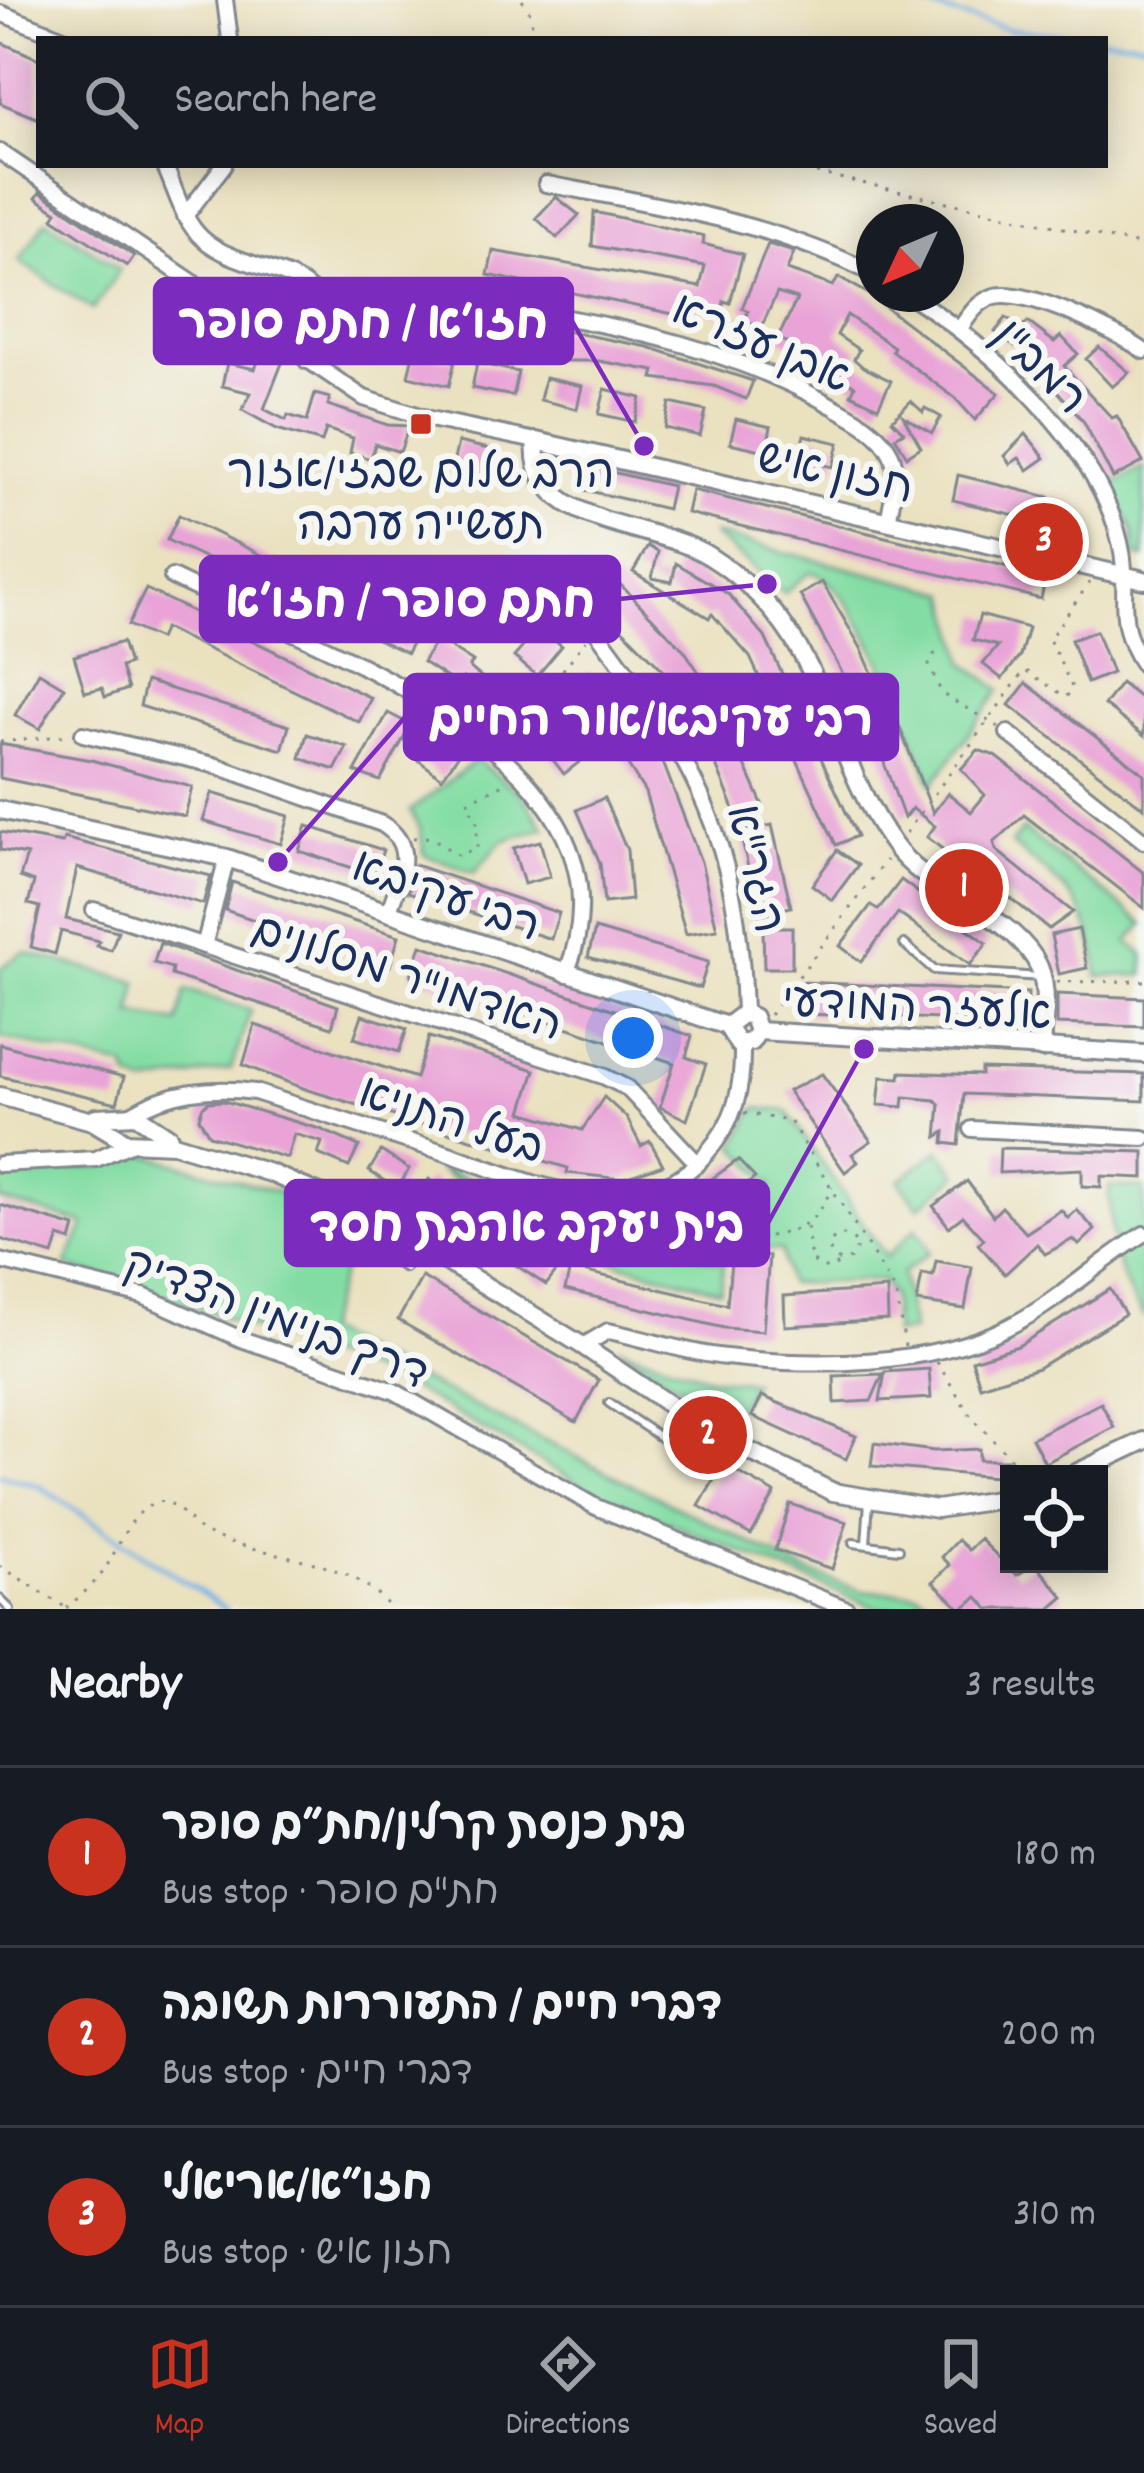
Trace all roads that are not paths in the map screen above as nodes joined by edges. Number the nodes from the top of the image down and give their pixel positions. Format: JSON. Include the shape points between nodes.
{"nodes":[{"id":1,"x":8,"y":0,"type":"edge"},
{"id":2,"x":225,"y":0,"type":"edge"},
{"id":3,"x":0,"y":13,"type":"edge"},
{"id":4,"x":20,"y":20,"type":"junction"},
{"id":5,"x":59,"y":36,"type":"edge"},
{"id":6,"x":230,"y":36,"type":"edge"},
{"id":7,"x":0,"y":152,"type":"edge"},
{"id":8,"x":165,"y":168,"type":"edge"},
{"id":9,"x":222,"y":168,"type":"edge"},
{"id":10,"x":546,"y":184,"type":"dead end"},
{"id":11,"x":185,"y":217,"type":"junction"},
{"id":12,"x":856,"y":266,"type":"edge"},
{"id":13,"x":456,"y":300,"type":"dead end"},
{"id":14,"x":932,"y":312,"type":"edge"},
{"id":15,"x":958,"y":331,"type":"junction"},
{"id":16,"x":1144,"y":351,"type":"edge"},
{"id":17,"x":307,"y":361,"type":"junction"},
{"id":18,"x":536,"y":441,"type":"junction"},
{"id":19,"x":889,"y":517,"type":"junction"},
{"id":20,"x":1120,"y":572,"type":"junction"},
{"id":21,"x":172,"y":578,"type":"dead end"},
{"id":22,"x":1144,"y":580,"type":"edge"},
{"id":23,"x":595,"y":629,"type":"road end"},
{"id":24,"x":1144,"y":666,"type":"edge"},
{"id":25,"x":83,"y":734,"type":"road end"},
{"id":26,"x":1008,"y":734,"type":"road end"},
{"id":27,"x":0,"y":810,"type":"edge"},
{"id":28,"x":1144,"y":842,"type":"edge"},
{"id":29,"x":226,"y":859,"type":"junction"},
{"id":30,"x":94,"y":910,"type":"dead end"},
{"id":31,"x":389,"y":910,"type":"junction"},
{"id":32,"x":904,"y":944,"type":"dead end"},
{"id":33,"x":203,"y":946,"type":"junction"},
{"id":34,"x":566,"y":974,"type":"junction"},
{"id":35,"x":1042,"y":980,"type":"junction"},
{"id":36,"x":744,"y":1013,"type":"junction"},
{"id":37,"x":727,"y":1025,"type":"junction"},
{"id":38,"x":758,"y":1031,"type":"junction"},
{"id":39,"x":742,"y":1044,"type":"junction"},
{"id":40,"x":1042,"y":1049,"type":"junction"},
{"id":41,"x":1144,"y":1054,"type":"edge"},
{"id":42,"x":0,"y":1096,"type":"edge"},
{"id":43,"x":132,"y":1128,"type":"junction"},
{"id":44,"x":972,"y":1129,"type":"dead end"},
{"id":45,"x":1144,"y":1138,"type":"edge"},
{"id":46,"x":0,"y":1164,"type":"edge"},
{"id":47,"x":698,"y":1164,"type":"junction"},
{"id":48,"x":675,"y":1180,"type":"junction"},
{"id":49,"x":1144,"y":1234,"type":"edge"},
{"id":50,"x":758,"y":1239,"type":"road end"},
{"id":51,"x":418,"y":1244,"type":"junction"},
{"id":52,"x":367,"y":1246,"type":"dead end"},
{"id":53,"x":0,"y":1261,"type":"edge"},
{"id":54,"x":583,"y":1346,"type":"junction"},
{"id":55,"x":609,"y":1403,"type":"dead end"},
{"id":56,"x":684,"y":1414,"type":"junction"},
{"id":57,"x":1144,"y":1441,"type":"edge"},
{"id":58,"x":668,"y":1442,"type":"junction"},
{"id":59,"x":1093,"y":1465,"type":"edge"},
{"id":60,"x":708,"y":1469,"type":"dead end"},
{"id":61,"x":1000,"y":1499,"type":"edge"},
{"id":62,"x":869,"y":1502,"type":"junction"},
{"id":63,"x":854,"y":1543,"type":"dead end"},
{"id":64,"x":866,"y":1544,"type":"junction"},
{"id":65,"x":899,"y":1549,"type":"dead end"},
{"id":66,"x":0,"y":1599,"type":"edge"},
{"id":67,"x":10,"y":1609,"type":"edge"},
{"id":68,"x":847,"y":1609,"type":"edge"}],
"edges":[{"from":1,"to":4,"type":"street"},
{"from":2,"to":6,"type":"street"},
{"from":3,"to":4,"type":"street"},
{"from":4,"to":5,"type":"street"},
{"from":7,"to":17,"type":"street"},
{"from":8,"to":11,"type":"street"},
{"from":9,"to":11,"type":"street"},
{"from":10,"to":12,"type":"street","via":[[744,223]]},
{"from":11,"to":17,"type":"street","via":[[200,238],[237,260],[288,271],[308,286],[321,312]]},
{"from":13,"to":19,"type":"street","name":"אבן עזרא","via":[[661,334],[801,389],[858,421],[890,451]]},
{"from":14,"to":15,"type":"street","name":"רמב\"ן"},
{"from":15,"to":16,"type":"street","via":[[974,309],[1005,294],[1027,296]]},
{"from":15,"to":20,"type":"street","name":"רמב\"ן","via":[[1026,388],[1067,440],[1119,536]]},
{"from":17,"to":18,"type":"street","via":[[391,409]]},
{"from":18,"to":19,"type":"street","name":"חזון איש"},
{"from":18,"to":35,"type":"street","via":[[538,478],[560,502],[705,553],[768,603],[813,671],[895,848],[1029,951]]},
{"from":19,"to":20,"type":"street","name":"חזון איש"},
{"from":20,"to":22,"type":"street","name":"חזון איש"},
{"from":20,"to":24,"type":"street","name":"רמב\"ן","via":[[1126,634]]},
{"from":21,"to":34,"type":"street","via":[[403,690],[514,763],[552,809],[573,860],[580,911]]},
{"from":23,"to":36,"type":"street","name":"הגר\"א","via":[[654,706],[705,794],[735,890]]},
{"from":25,"to":31,"type":"street","via":[[235,772],[382,824],[403,841]]},
{"from":26,"to":28,"type":"street"},
{"from":27,"to":29,"type":"street","name":"רבי עקיבא"},
{"from":29,"to":31,"type":"street","name":"רבי עקיבא"},
{"from":29,"to":33,"type":"street"},
{"from":30,"to":33,"type":"street","name":"האדמו\"ר מסלונים"},
{"from":31,"to":34,"type":"street","name":"רבי עקיבא"},
{"from":32,"to":35,"type":"lane","via":[[934,970]]},
{"from":33,"to":47,"type":"street","name":"האדמו\"ר מסלונים","via":[[603,1076],[627,1088]]},
{"from":34,"to":37,"type":"street","name":"רבי עקיבא"},
{"from":35,"to":40,"type":"street"},
{"from":36,"to":37,"type":"street"},
{"from":36,"to":38,"type":"street"},
{"from":37,"to":39,"type":"street"},
{"from":38,"to":39,"type":"street"},
{"from":38,"to":40,"type":"street","name":"אלעזר המודעי"},
{"from":39,"to":47,"type":"street","name":"בעל התניא","via":[[734,1112]]},
{"from":40,"to":41,"type":"street","name":"אלעזר המודעי"},
{"from":42,"to":43,"type":"street"},
{"from":43,"to":46,"type":"street","name":"בעל התניא","via":[[65,1158]]},
{"from":43,"to":48,"type":"street","name":"בעל התניא","via":[[191,1093],[255,1092],[581,1195],[629,1196]]},
{"from":43,"to":51,"type":"street","via":[[326,1194]]},
{"from":44,"to":45,"type":"street"},
{"from":47,"to":48,"type":"street","name":"בעל התניא"},
{"from":48,"to":50,"type":"lane","via":[[680,1212],[702,1239],[734,1246]]},
{"from":49,"to":54,"type":"street","via":[[1035,1313],[929,1351],[724,1357],[608,1331]]},
{"from":51,"to":52,"type":"lane","via":[[405,1268]]},
{"from":51,"to":54,"type":"street"},
{"from":53,"to":68,"type":"street","name":"דרך בנימין הצדיק","via":[[142,1296],[394,1391],[596,1507]]},
{"from":54,"to":56,"type":"street"},
{"from":55,"to":58,"type":"lane"},
{"from":56,"to":58,"type":"lane"},
{"from":56,"to":62,"type":"street","via":[[787,1474]]},
{"from":57,"to":59,"type":"street"},
{"from":58,"to":60,"type":"lane"},
{"from":61,"to":62,"type":"street","via":[[938,1508]]},
{"from":62,"to":64,"type":"lane"},
{"from":63,"to":64,"type":"lane"},
{"from":64,"to":65,"type":"lane"},
{"from":66,"to":67,"type":"lane"}]}
